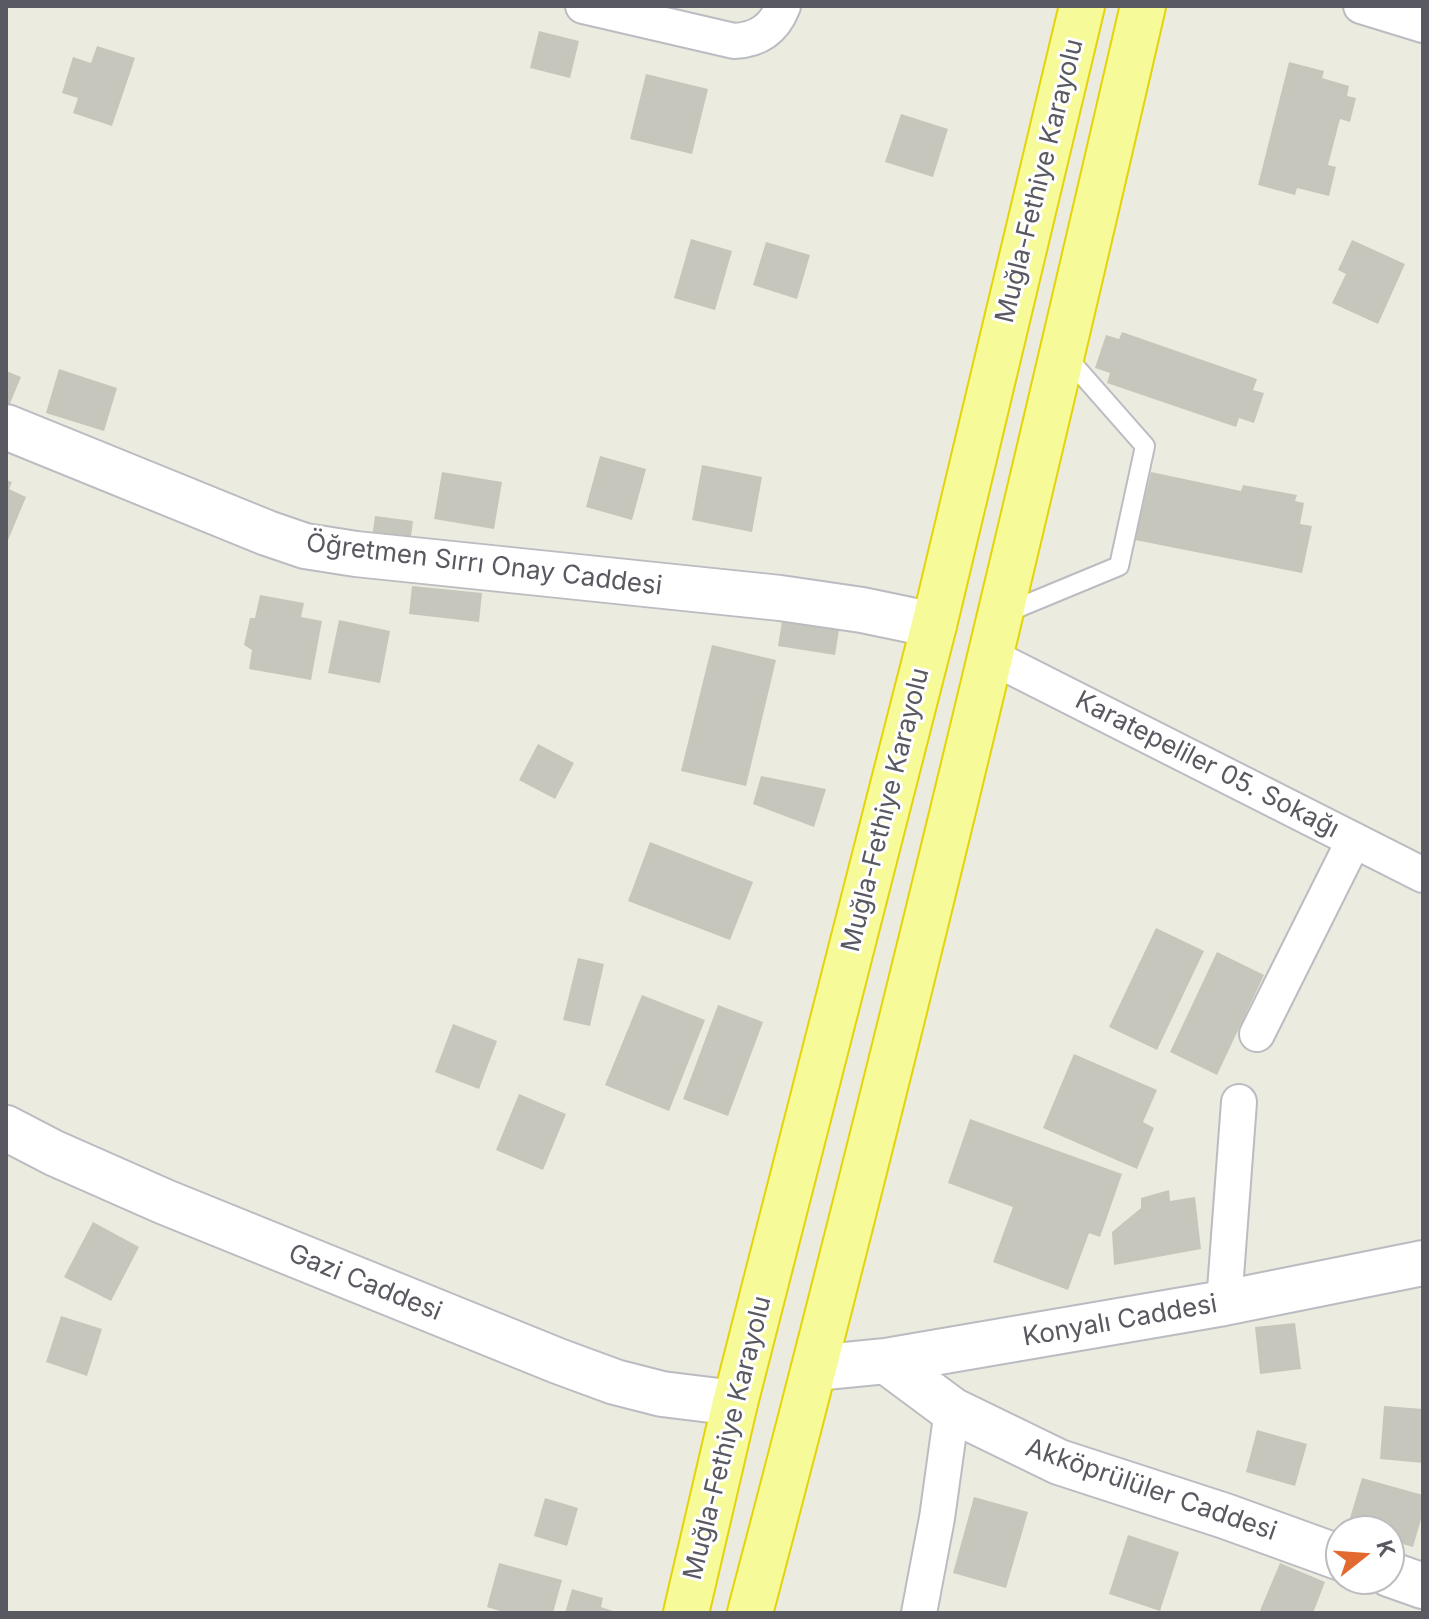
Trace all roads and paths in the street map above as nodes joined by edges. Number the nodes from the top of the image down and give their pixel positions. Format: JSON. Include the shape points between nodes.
{"nodes":[{"id":1,"x":583,"y":6,"type":"edge"},
{"id":2,"x":783,"y":6,"type":"edge"},
{"id":3,"x":1082,"y":6,"type":"edge"},
{"id":4,"x":1143,"y":6,"type":"edge"},
{"id":5,"x":1361,"y":6,"type":"edge"},
{"id":6,"x":1423,"y":25,"type":"edge"},
{"id":7,"x":1063,"y":353,"type":"junction"},
{"id":8,"x":6,"y":427,"type":"edge"},
{"id":9,"x":934,"y":625,"type":"junction"},
{"id":10,"x":996,"y":635,"type":"junction"},
{"id":11,"x":1354,"y":840,"type":"junction"},
{"id":12,"x":1423,"y":875,"type":"edge"},
{"id":13,"x":1257,"y":1034,"type":"dead end"},
{"id":14,"x":1239,"y":1102,"type":"dead end"},
{"id":15,"x":6,"y":1128,"type":"edge"},
{"id":16,"x":1423,"y":1263,"type":"edge"},
{"id":17,"x":1224,"y":1303,"type":"junction"},
{"id":18,"x":886,"y":1361,"type":"junction"},
{"id":19,"x":815,"y":1368,"type":"junction"},
{"id":20,"x":735,"y":1403,"type":"junction"},
{"id":21,"x":952,"y":1410,"type":"junction"},
{"id":22,"x":1325,"y":1552,"type":"edge"},
{"id":23,"x":686,"y":1613,"type":"edge"},
{"id":24,"x":750,"y":1613,"type":"edge"},
{"id":25,"x":919,"y":1613,"type":"edge"}],
"edges":[{"from":1,"to":2,"type":"street","via":[[734,41],[765,33]]},
{"from":3,"to":9,"type":"highway","name":"Muğla-Fethiye Karayolu"},
{"from":4,"to":7,"type":"highway"},
{"from":5,"to":6,"type":"street"},
{"from":7,"to":10,"type":"highway"},
{"from":7,"to":10,"type":"lane","via":[[1145,446],[1119,566]]},
{"from":8,"to":9,"type":"street","name":"Öğretmen Sırrı Onay Caddesi","via":[[305,546],[780,598]]},
{"from":9,"to":20,"type":"highway","name":"Muğla-Fethiye Karayolu"},
{"from":10,"to":11,"type":"street","name":"Karatepeliler 05. Sokağı"},
{"from":10,"to":19,"type":"highway"},
{"from":11,"to":12,"type":"street","name":"Karatepeliler 05. Sokağı"},
{"from":11,"to":13,"type":"street"},
{"from":14,"to":17,"type":"street"},
{"from":15,"to":20,"type":"street","name":"Gazi Caddesi","via":[[165,1202],[558,1361],[662,1394]]},
{"from":16,"to":17,"type":"street","name":"Konyalı Caddesi"},
{"from":17,"to":18,"type":"street","name":"Konyalı Caddesi"},
{"from":18,"to":19,"type":"street","name":"Konyalı Caddesi"},
{"from":18,"to":21,"type":"street","name":"Akköprülüler Caddesi"},
{"from":19,"to":24,"type":"highway"},
{"from":20,"to":23,"type":"highway","name":"Muğla-Fethiye Karayolu"},
{"from":21,"to":22,"type":"street","name":"Akköprülüler Caddesi","via":[[1059,1462]]},
{"from":21,"to":25,"type":"street"}]}
